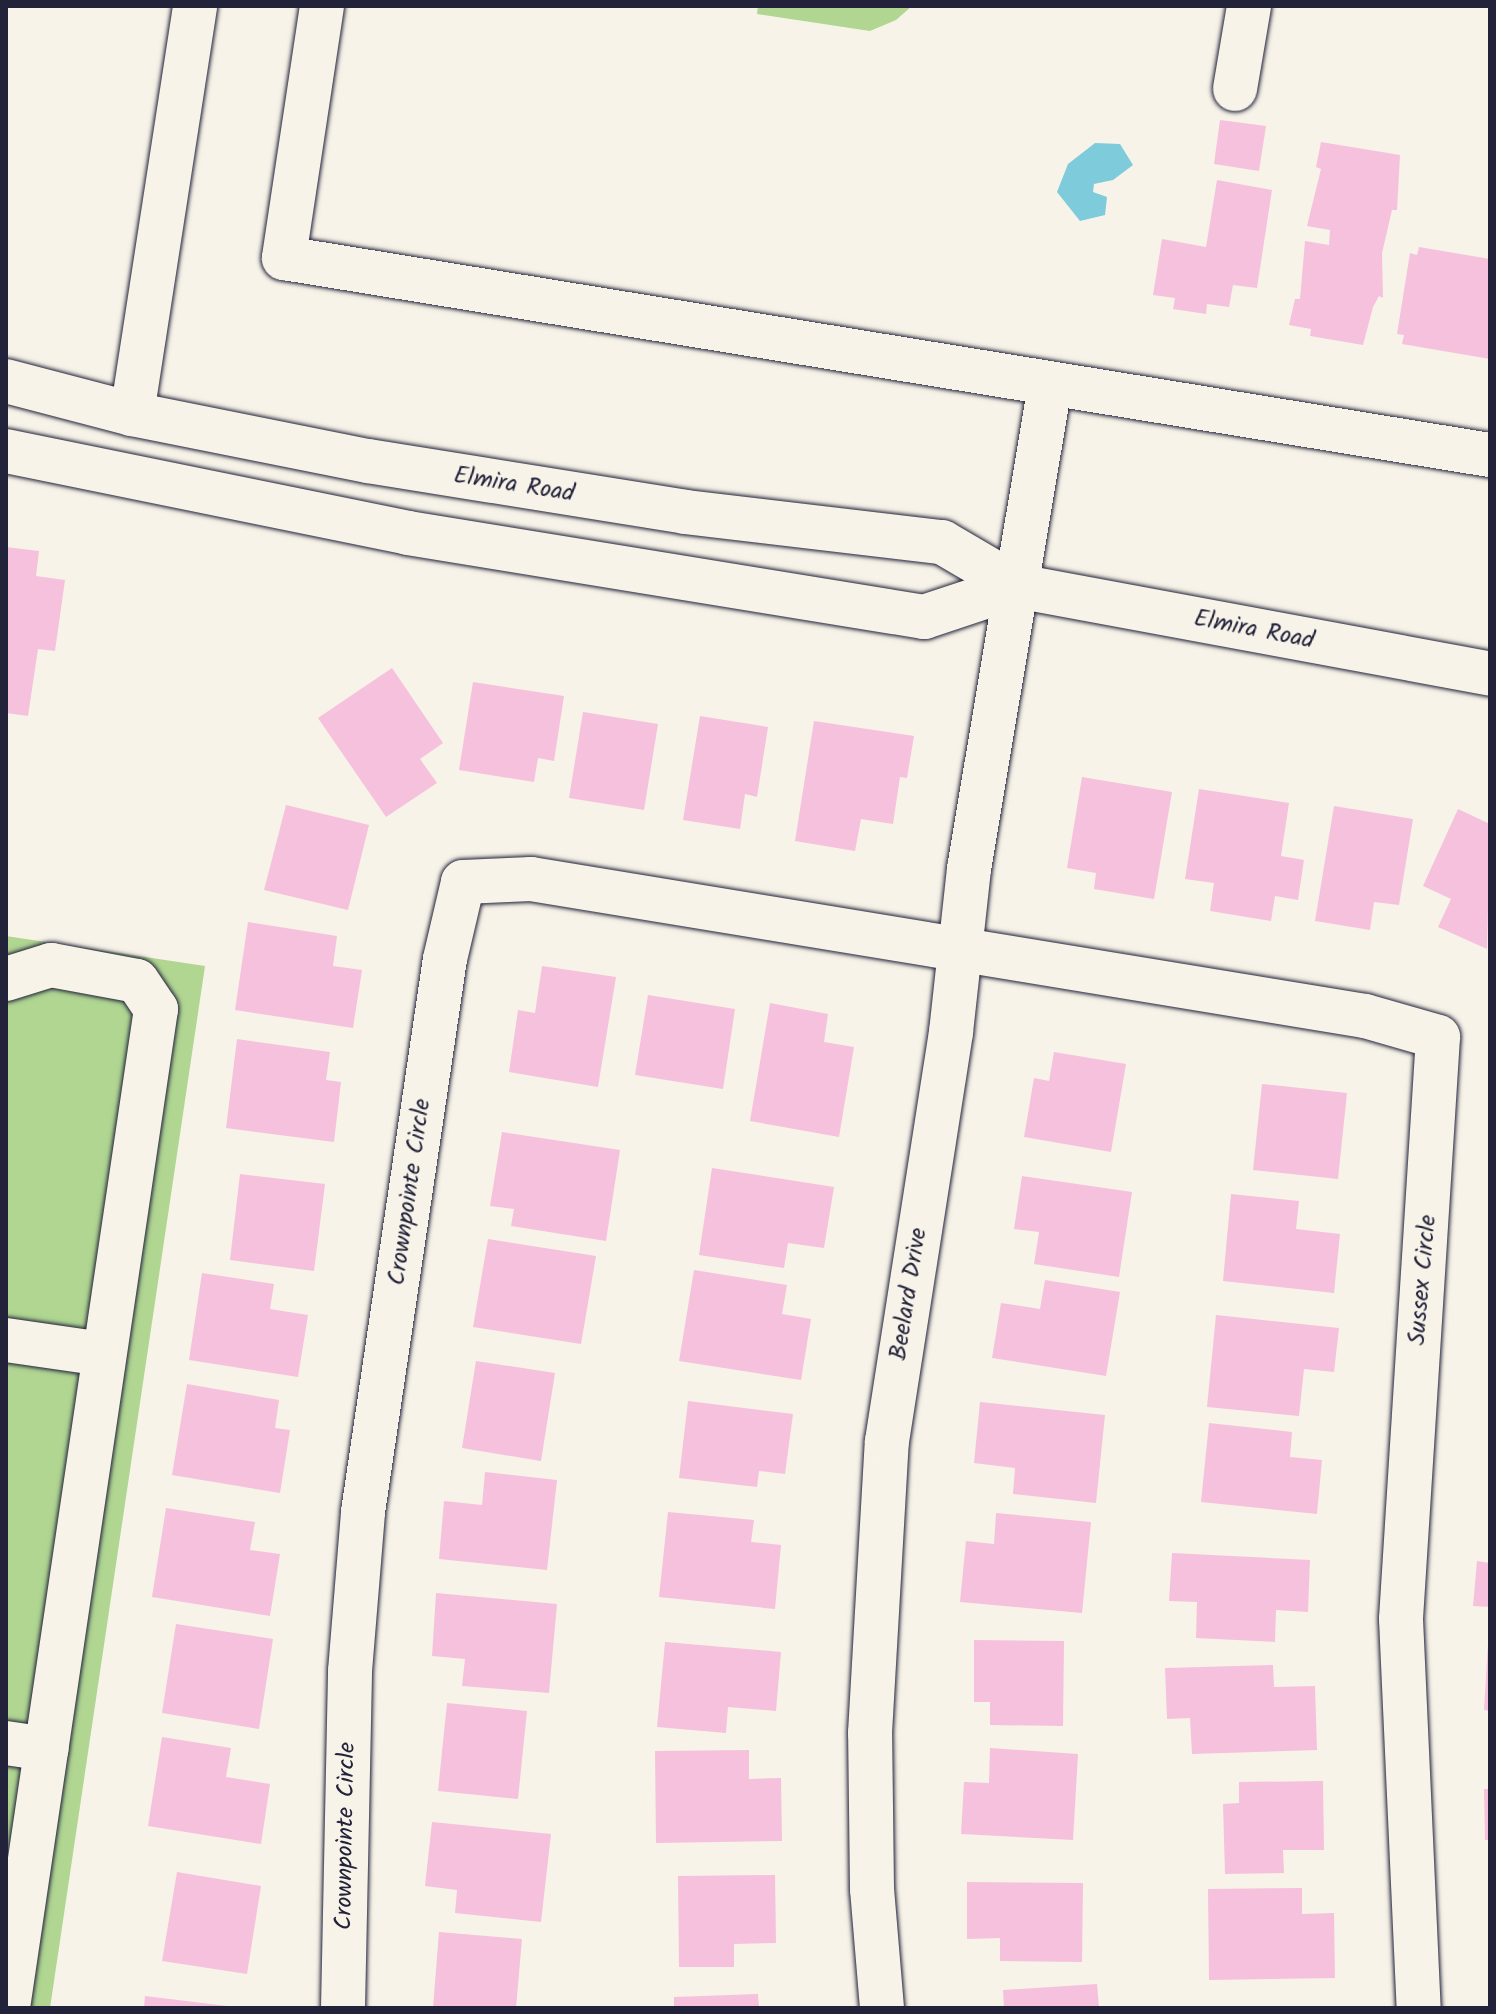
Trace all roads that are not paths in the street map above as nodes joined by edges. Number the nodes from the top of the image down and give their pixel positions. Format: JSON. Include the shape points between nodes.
{"nodes":[{"id":1,"x":195,"y":6,"type":"edge"},
{"id":2,"x":322,"y":6,"type":"edge"},
{"id":3,"x":1249,"y":6,"type":"edge"},
{"id":4,"x":1235,"y":89,"type":"dead end"},
{"id":5,"x":6,"y":381,"type":"edge"},
{"id":6,"x":1050,"y":384,"type":"junction"},
{"id":7,"x":132,"y":414,"type":"junction"},
{"id":8,"x":6,"y":451,"type":"edge"},
{"id":9,"x":1490,"y":455,"type":"edge"},
{"id":10,"x":1017,"y":586,"type":"junction"},
{"id":11,"x":1490,"y":674,"type":"edge"},
{"id":12,"x":962,"y":949,"type":"junction"},
{"id":13,"x":6,"y":979,"type":"edge"},
{"id":14,"x":6,"y":1340,"type":"edge"},
{"id":15,"x":103,"y":1354,"type":"junction"},
{"id":16,"x":26,"y":1746,"type":"edge"},
{"id":17,"x":8,"y":2008,"type":"edge"},
{"id":18,"x":343,"y":2008,"type":"edge"},
{"id":19,"x":882,"y":2008,"type":"edge"},
{"id":20,"x":1419,"y":2008,"type":"edge"}],
"edges":[{"from":1,"to":7,"type":"street"},
{"from":2,"to":6,"type":"street","via":[[284,258]]},
{"from":3,"to":4,"type":"street"},
{"from":5,"to":7,"type":"street","name":"Elmira Road"},
{"from":6,"to":9,"type":"street"},
{"from":6,"to":10,"type":"street","name":"Beelard Drive"},
{"from":7,"to":10,"type":"street","name":"Elmira Road","via":[[368,461],[670,510],[942,542]]},
{"from":8,"to":10,"type":"street","name":"Elmira Road","via":[[378,527],[924,617]]},
{"from":10,"to":11,"type":"street","name":"Elmira Road"},
{"from":10,"to":12,"type":"street","name":"Beelard Drive","via":[[969,869]]},
{"from":12,"to":18,"type":"street","name":"Crownpointe Circle","via":[[531,879],[463,882],[445,959],[363,1512],[350,1671]]},
{"from":12,"to":19,"type":"street","name":"Beelard Drive","via":[[887,1441],[875,1587],[872,1889]]},
{"from":12,"to":20,"type":"street","name":"Sussex Circle","via":[[1365,1016],[1438,1037],[1401,1619]]},
{"from":13,"to":15,"type":"street","via":[[51,965],[137,981],[156,1009]]},
{"from":14,"to":15,"type":"street"},
{"from":15,"to":16,"type":"street"},
{"from":16,"to":17,"type":"street"}]}
